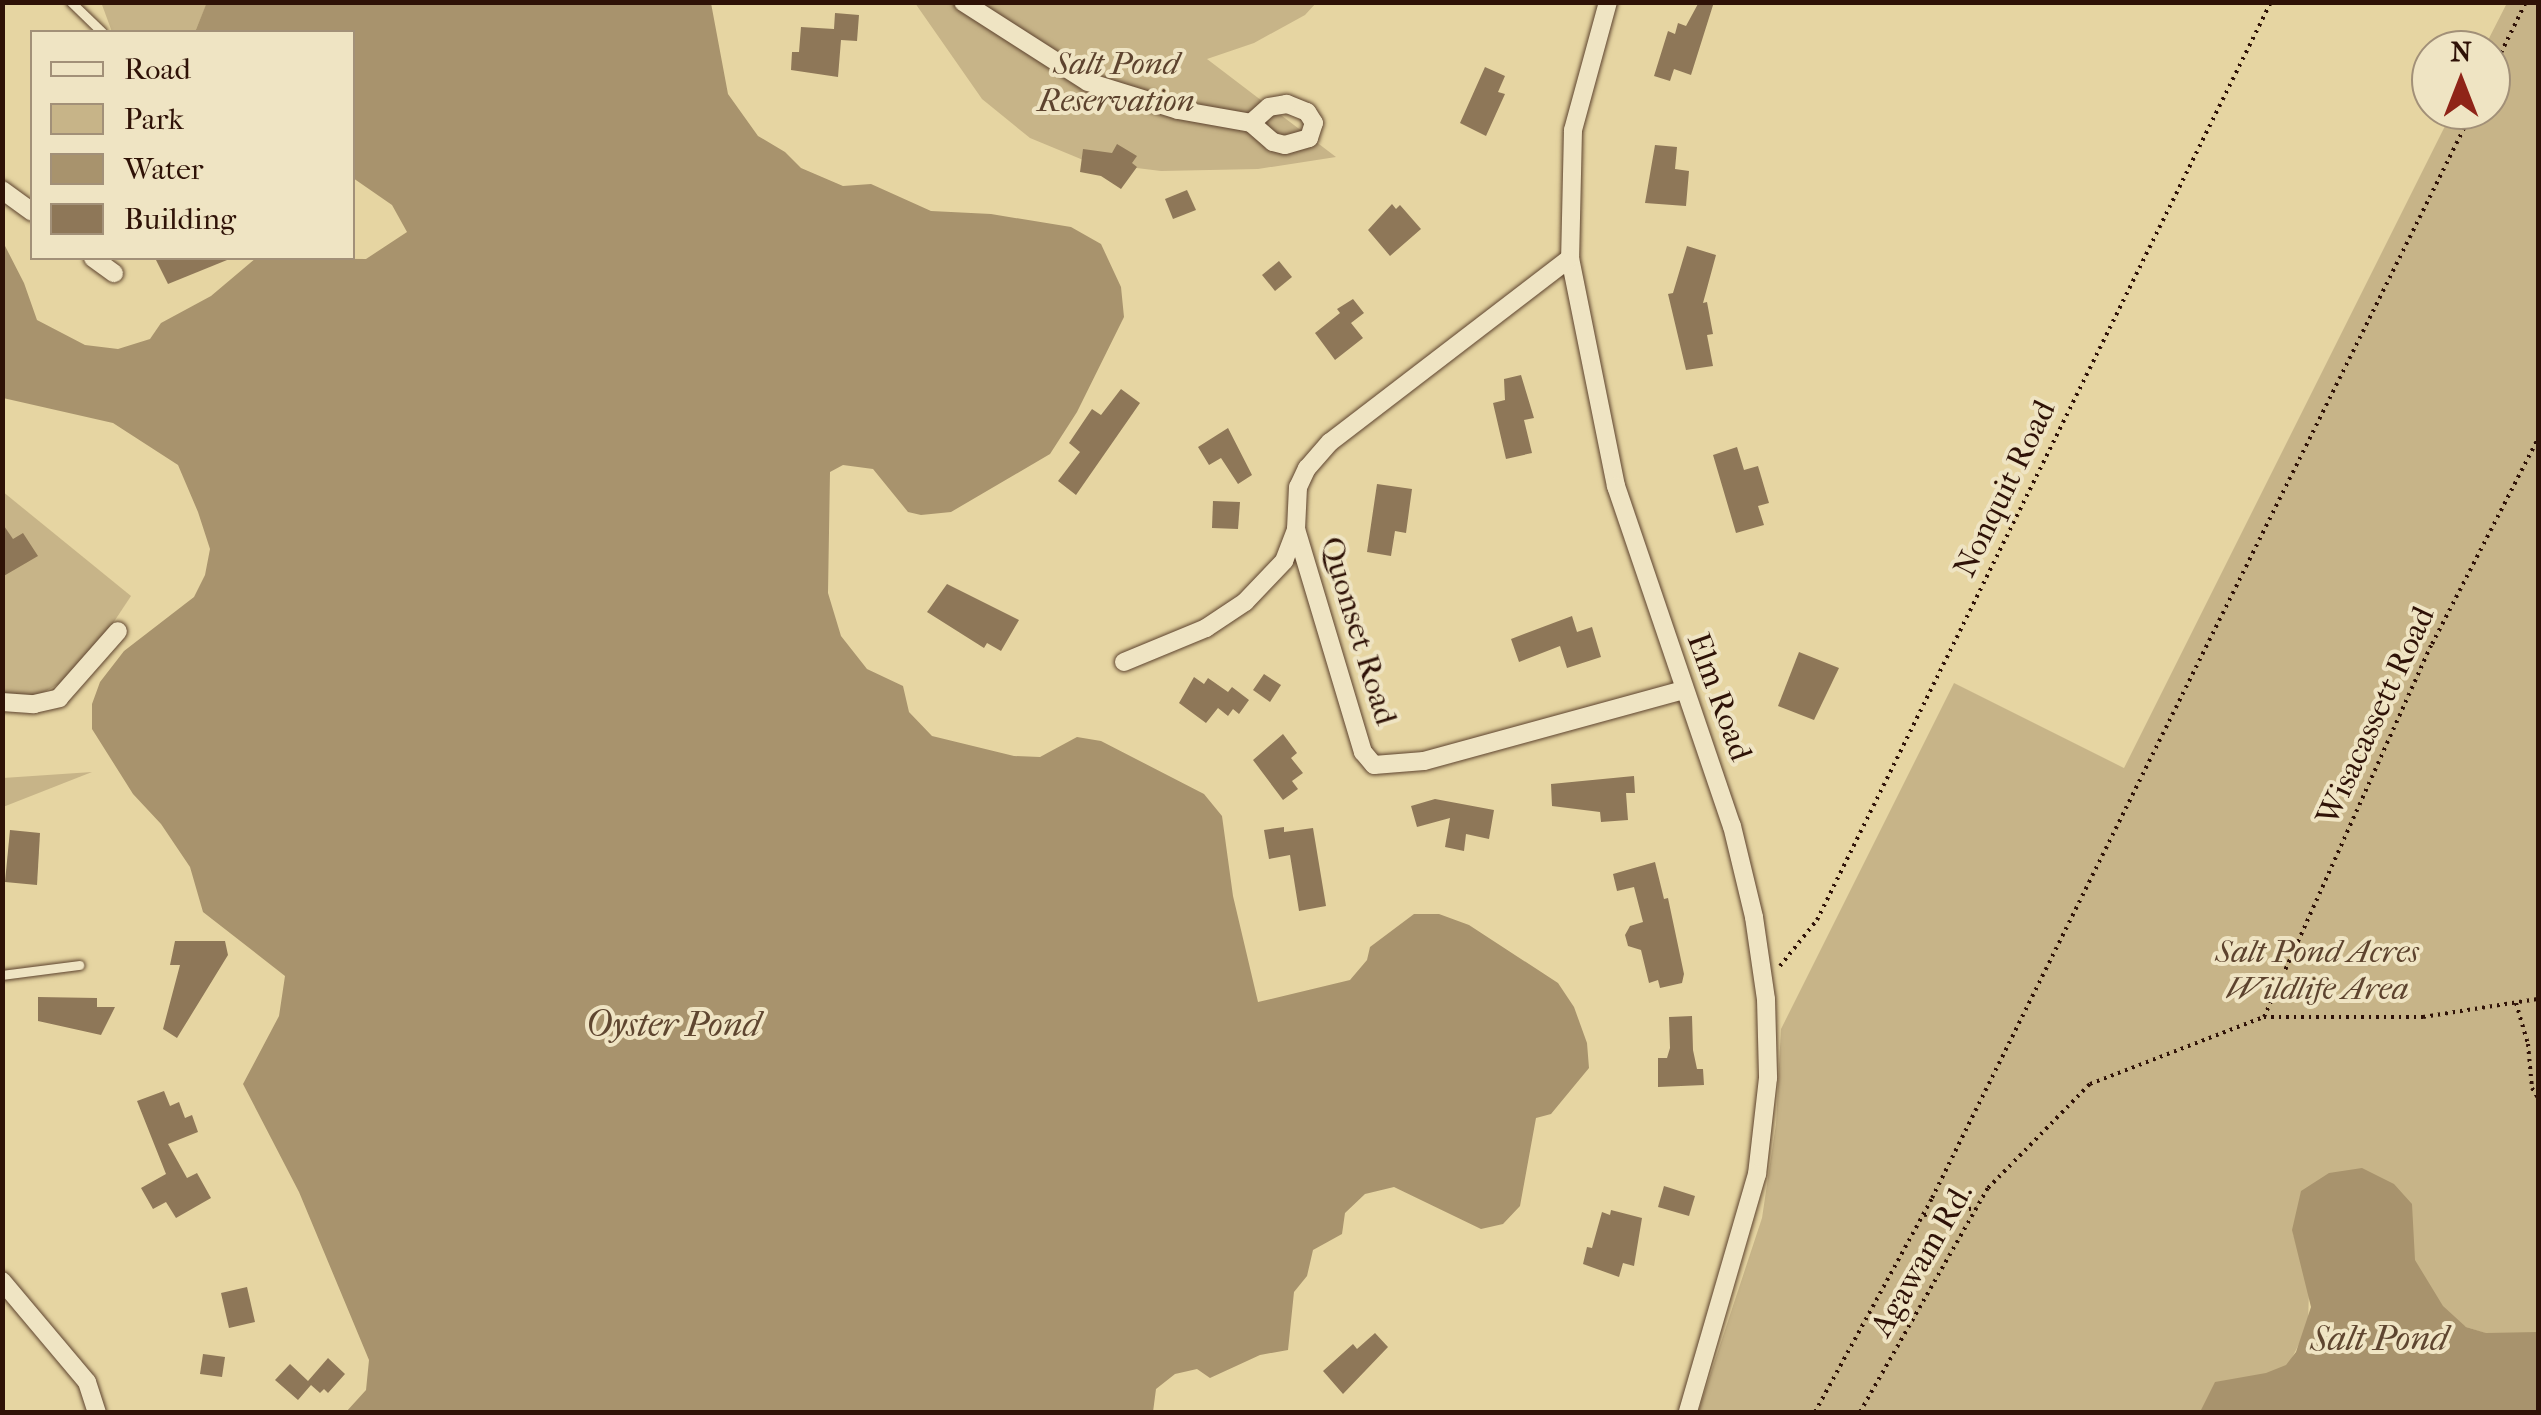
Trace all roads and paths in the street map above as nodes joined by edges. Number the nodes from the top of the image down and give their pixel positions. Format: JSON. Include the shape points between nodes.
{"nodes":[{"id":1,"x":71,"y":2,"type":"edge"},
{"id":2,"x":963,"y":2,"type":"edge"},
{"id":3,"x":1608,"y":2,"type":"edge"},
{"id":4,"x":2271,"y":2,"type":"edge"},
{"id":5,"x":2526,"y":2,"type":"edge"},
{"id":6,"x":100,"y":30,"type":"edge"},
{"id":7,"x":2511,"y":32,"type":"edge"},
{"id":8,"x":1251,"y":122,"type":"dead end"},
{"id":9,"x":2463,"y":130,"type":"edge"},
{"id":10,"x":2,"y":190,"type":"edge"},
{"id":11,"x":30,"y":211,"type":"edge"},
{"id":12,"x":1570,"y":258,"type":"junction"},
{"id":13,"x":96,"y":260,"type":"edge"},
{"id":14,"x":114,"y":273,"type":"dead end"},
{"id":15,"x":2538,"y":439,"type":"edge"},
{"id":16,"x":1296,"y":529,"type":"junction"},
{"id":17,"x":118,"y":631,"type":"dead end"},
{"id":18,"x":1124,"y":662,"type":"dead end"},
{"id":19,"x":1684,"y":690,"type":"junction"},
{"id":20,"x":2,"y":702,"type":"edge"},
{"id":21,"x":79,"y":965,"type":"dead end"},
{"id":22,"x":2,"y":975,"type":"edge"},
{"id":23,"x":1764,"y":985,"type":"junction"},
{"id":24,"x":2538,"y":999,"type":"edge"},
{"id":25,"x":2516,"y":1003,"type":"junction"},
{"id":26,"x":2264,"y":1017,"type":"junction"},
{"id":27,"x":2538,"y":1098,"type":"edge"},
{"id":28,"x":1976,"y":1208,"type":"junction"},
{"id":29,"x":1924,"y":1215,"type":"junction"},
{"id":30,"x":2,"y":1281,"type":"edge"},
{"id":31,"x":97,"y":1412,"type":"edge"},
{"id":32,"x":1688,"y":1412,"type":"edge"},
{"id":33,"x":1814,"y":1412,"type":"edge"},
{"id":34,"x":1860,"y":1412,"type":"edge"}],
"edges":[{"from":1,"to":6,"type":"lane"},
{"from":2,"to":8,"type":"street","via":[[1088,82],[1178,110]]},
{"from":3,"to":12,"type":"street","name":"Elm Road","via":[[1573,130]]},
{"from":4,"to":23,"type":"path","name":"Nonquit Road","via":[[1817,920]]},
{"from":5,"to":7,"type":"path"},
{"from":9,"to":29,"type":"path"},
{"from":10,"to":11,"type":"street"},
{"from":12,"to":16,"type":"street","name":"Quonset Road","via":[[1330,442],[1298,487]]},
{"from":12,"to":19,"type":"street","name":"Elm Road","via":[[1616,486]]},
{"from":13,"to":14,"type":"street"},
{"from":15,"to":26,"type":"path","name":"Wisacassett Road","via":[[2432,644]]},
{"from":16,"to":18,"type":"street","via":[[1284,561],[1245,602],[1206,628]]},
{"from":16,"to":19,"type":"street","name":"Quonset Road","via":[[1363,752],[1374,765],[1424,762]]},
{"from":17,"to":20,"type":"street","via":[[58,698]]},
{"from":19,"to":23,"type":"street","name":"Elm Road","via":[[1732,826]]},
{"from":21,"to":22,"type":"lane"},
{"from":23,"to":32,"type":"street","name":"Elm Road","via":[[1768,1078],[1757,1174]]},
{"from":24,"to":25,"type":"path","name":"Agawam Rd."},
{"from":25,"to":26,"type":"path","name":"Agawam Rd.","via":[[2423,1017]]},
{"from":25,"to":27,"type":"path"},
{"from":26,"to":28,"type":"path","name":"Agawam Rd.","via":[[2090,1084]]},
{"from":28,"to":29,"type":"path"},
{"from":28,"to":34,"type":"path","name":"Agawam Rd."},
{"from":29,"to":33,"type":"path"},
{"from":30,"to":31,"type":"street","via":[[88,1382]]}]}
